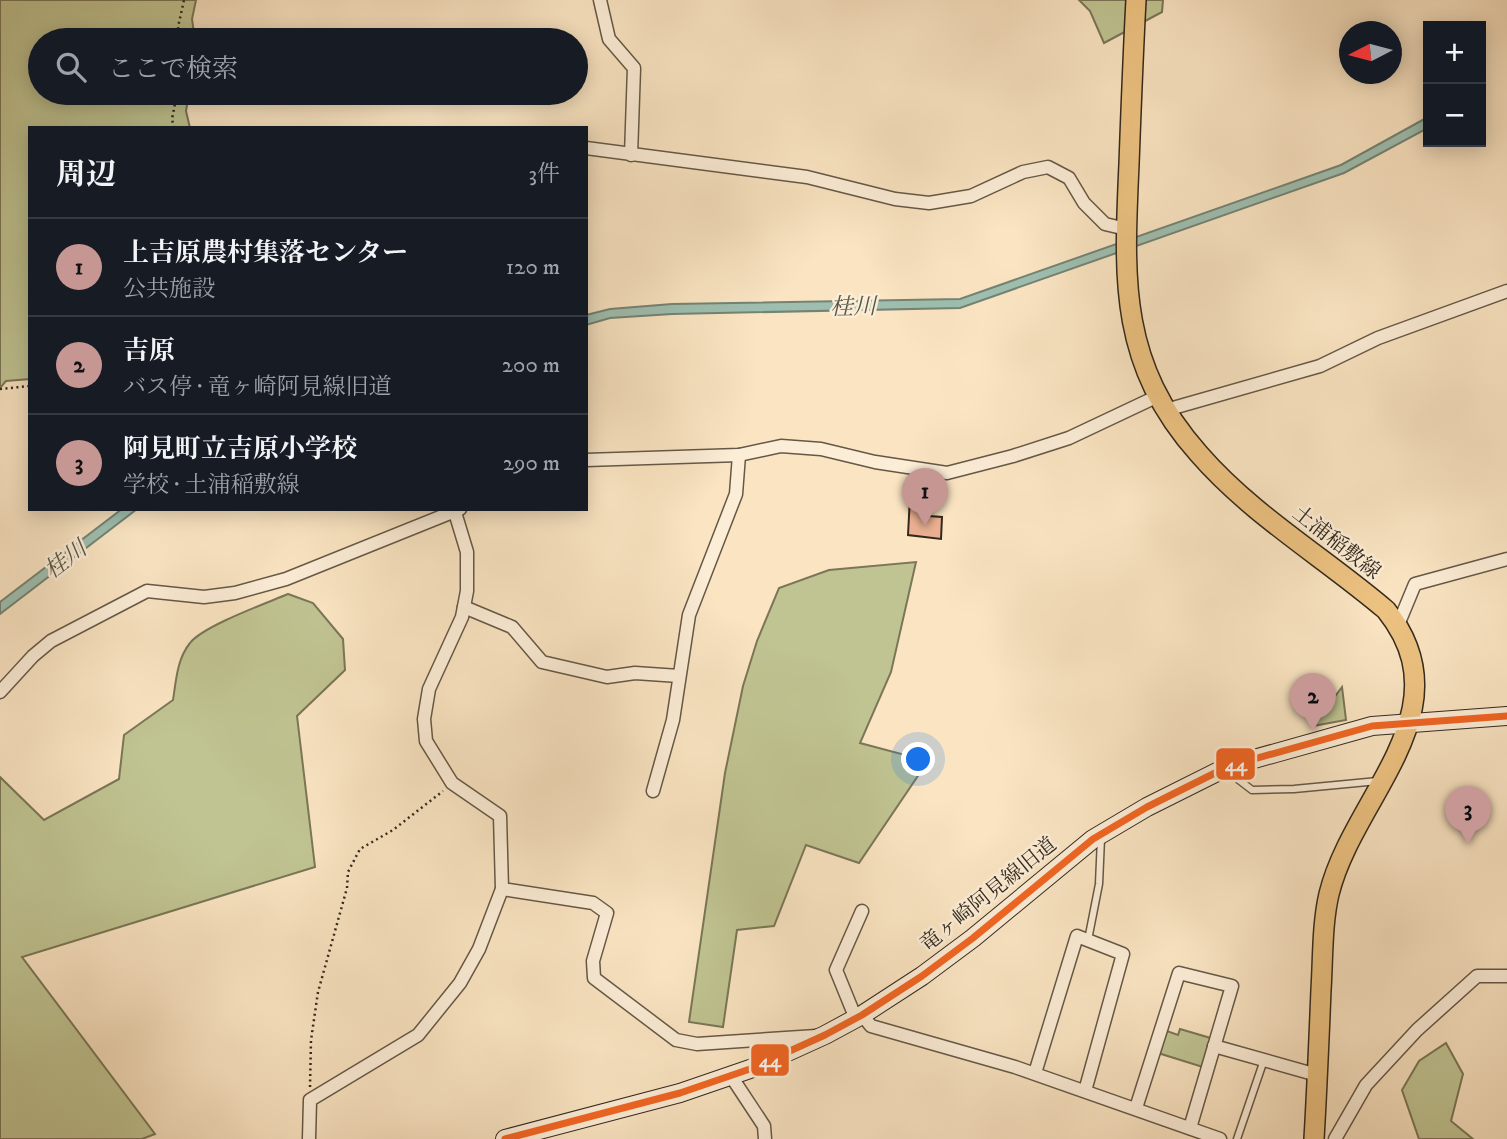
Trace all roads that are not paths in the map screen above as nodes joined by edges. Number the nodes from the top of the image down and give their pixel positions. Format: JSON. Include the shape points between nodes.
{"nodes":[{"id":1,"x":600,"y":0,"type":"edge"},
{"id":2,"x":1136,"y":0,"type":"edge"},
{"id":3,"x":588,"y":148,"type":"edge"},
{"id":4,"x":631,"y":155,"type":"junction"},
{"id":5,"x":1126,"y":229,"type":"junction"},
{"id":6,"x":1507,"y":291,"type":"edge"},
{"id":7,"x":1162,"y":403,"type":"junction"},
{"id":8,"x":739,"y":455,"type":"junction"},
{"id":9,"x":588,"y":460,"type":"edge"},
{"id":10,"x":455,"y":511,"type":"edge"},
{"id":11,"x":457,"y":511,"type":"edge"},
{"id":12,"x":1507,"y":559,"type":"edge"},
{"id":13,"x":464,"y":607,"type":"junction"},
{"id":14,"x":1398,"y":625,"type":"junction"},
{"id":15,"x":679,"y":676,"type":"junction"},
{"id":16,"x":0,"y":692,"type":"edge"},
{"id":17,"x":1507,"y":716,"type":"edge"},
{"id":18,"x":1410,"y":722,"type":"junction"},
{"id":19,"x":1229,"y":766,"type":"junction"},
{"id":20,"x":1383,"y":780,"type":"junction"},
{"id":21,"x":653,"y":791,"type":"dead end"},
{"id":22,"x":1101,"y":834,"type":"junction"},
{"id":23,"x":502,"y":889,"type":"junction"},
{"id":24,"x":862,"y":911,"type":"dead end"},
{"id":25,"x":1088,"y":940,"type":"junction"},
{"id":26,"x":1507,"y":976,"type":"edge"},
{"id":27,"x":859,"y":1017,"type":"junction"},
{"id":28,"x":825,"y":1035,"type":"junction"},
{"id":29,"x":1214,"y":1046,"type":"junction"},
{"id":30,"x":1264,"y":1060,"type":"junction"},
{"id":31,"x":1035,"y":1073,"type":"junction"},
{"id":32,"x":1317,"y":1075,"type":"junction"},
{"id":33,"x":731,"y":1076,"type":"junction"},
{"id":34,"x":1085,"y":1091,"type":"junction"},
{"id":35,"x":1136,"y":1108,"type":"junction"},
{"id":36,"x":1190,"y":1128,"type":"junction"},
{"id":37,"x":309,"y":1139,"type":"edge"},
{"id":38,"x":505,"y":1139,"type":"edge"},
{"id":39,"x":765,"y":1139,"type":"edge"},
{"id":40,"x":1220,"y":1139,"type":"edge"},
{"id":41,"x":1237,"y":1139,"type":"edge"},
{"id":42,"x":1314,"y":1139,"type":"edge"},
{"id":43,"x":1335,"y":1139,"type":"edge"}],
"edges":[{"from":1,"to":4,"type":"street","via":[[609,39],[634,68]]},
{"from":2,"to":5,"type":"main road","name":"土浦稲敷線"},
{"from":3,"to":4,"type":"street"},
{"from":4,"to":5,"type":"street","via":[[807,177],[929,203],[971,196],[1023,172],[1048,167],[1069,178],[1084,203],[1105,224]]},
{"from":5,"to":7,"type":"main road","name":"土浦稲敷線","via":[[1131,319],[1136,343]]},
{"from":6,"to":7,"type":"street","via":[[1378,338],[1320,366]]},
{"from":7,"to":8,"type":"street","via":[[1069,438],[947,473],[821,449],[781,446]]},
{"from":7,"to":14,"type":"main road","name":"土浦稲敷線","via":[[1194,449],[1223,479],[1364,591]]},
{"from":8,"to":9,"type":"street"},
{"from":8,"to":15,"type":"street","via":[[736,494],[689,615]]},
{"from":10,"to":16,"type":"street","via":[[286,579],[235,593],[204,597],[147,591],[51,641]]},
{"from":11,"to":13,"type":"street","via":[[467,552]]},
{"from":12,"to":14,"type":"street","via":[[1415,584]]},
{"from":13,"to":15,"type":"street","via":[[512,627],[541,662],[607,677],[635,673]]},
{"from":13,"to":23,"type":"street","via":[[429,689],[426,741],[452,783],[500,816]]},
{"from":14,"to":18,"type":"main road","name":"土浦稲敷線","via":[[1414,660],[1416,696]]},
{"from":15,"to":21,"type":"street","via":[[673,720]]},
{"from":17,"to":18,"type":"street","name":"竜ヶ崎阿見線旧道"},
{"from":18,"to":19,"type":"street","name":"竜ヶ崎阿見線旧道","via":[[1372,726]]},
{"from":18,"to":20,"type":"main road","name":"土浦稲敷線"},
{"from":19,"to":20,"type":"lane","via":[[1252,790]]},
{"from":19,"to":22,"type":"street","name":"竜ヶ崎阿見線旧道"},
{"from":20,"to":32,"type":"main road","name":"土浦稲敷線","via":[[1329,893]]},
{"from":22,"to":25,"type":"lane","via":[[1099,884]]},
{"from":22,"to":27,"type":"street","name":"竜ヶ崎阿見線旧道","via":[[933,968]]},
{"from":23,"to":28,"type":"street","via":[[593,903],[607,913],[593,961],[594,978],[676,1040],[697,1044]]},
{"from":23,"to":37,"type":"street","via":[[460,983],[418,1035],[310,1100]]},
{"from":24,"to":27,"type":"street","via":[[836,970]]},
{"from":25,"to":31,"type":"street","via":[[1077,936]]},
{"from":25,"to":34,"type":"street","via":[[1123,954]]},
{"from":26,"to":43,"type":"street","via":[[1477,976],[1417,1030],[1366,1085]]},
{"from":27,"to":28,"type":"street","name":"竜ヶ崎阿見線旧道"},
{"from":27,"to":31,"type":"street","via":[[871,1026]]},
{"from":28,"to":33,"type":"street","name":"竜ヶ崎阿見線旧道"},
{"from":29,"to":30,"type":"street"},
{"from":29,"to":35,"type":"street","via":[[1232,986],[1179,973]]},
{"from":29,"to":36,"type":"street"},
{"from":30,"to":32,"type":"street"},
{"from":30,"to":41,"type":"lane"},
{"from":31,"to":34,"type":"street"},
{"from":32,"to":42,"type":"main road","name":"土浦稲敷線"},
{"from":33,"to":38,"type":"street","name":"竜ヶ崎阿見線旧道"},
{"from":33,"to":39,"type":"street","via":[[764,1126]]},
{"from":34,"to":35,"type":"street"},
{"from":35,"to":36,"type":"street"},
{"from":36,"to":40,"type":"street"}]}
